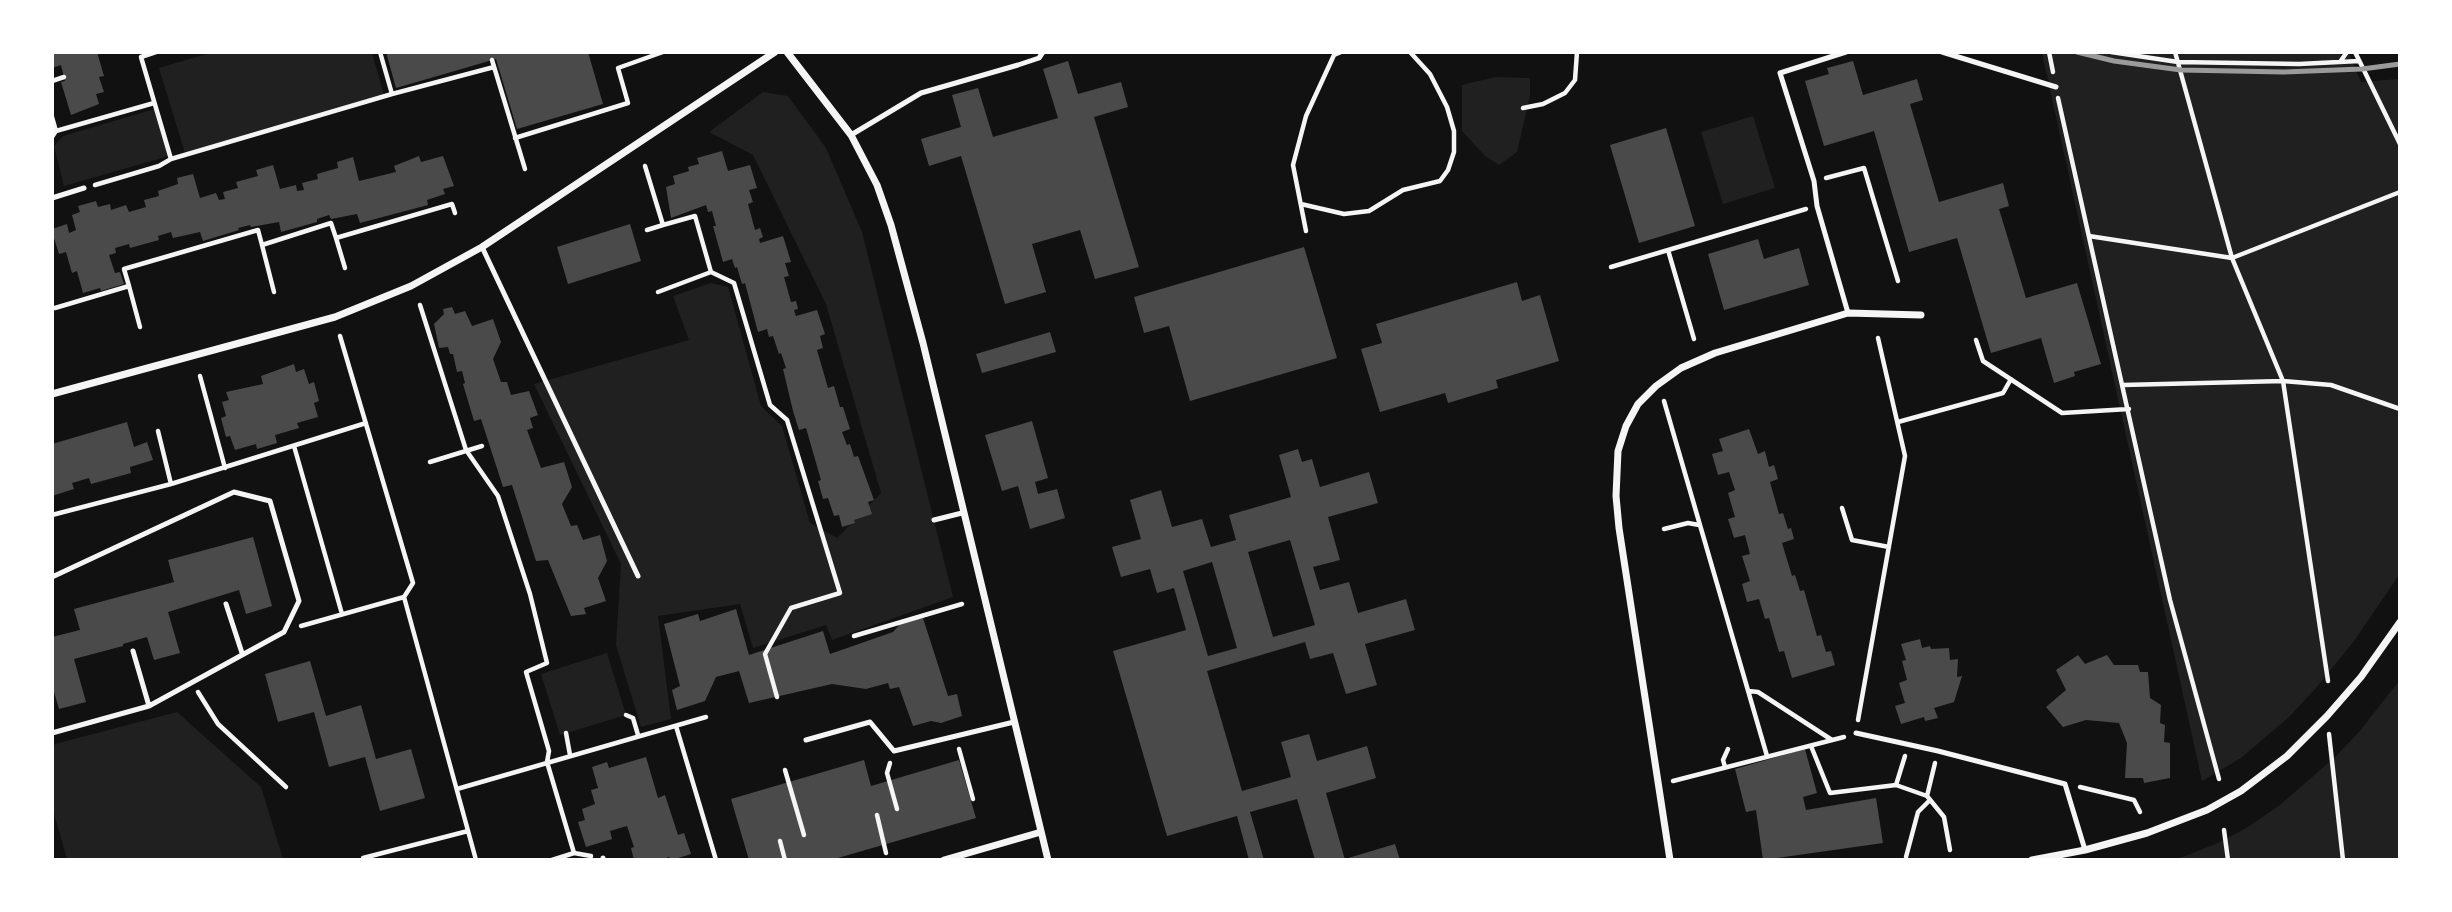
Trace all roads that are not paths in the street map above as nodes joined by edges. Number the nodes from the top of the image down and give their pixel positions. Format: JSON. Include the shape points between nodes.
{"nodes":[{"id":1,"x":775,"y":52,"type":"edge"},
{"id":2,"x":787,"y":52,"type":"edge"},
{"id":3,"x":1043,"y":52,"type":"edge"},
{"id":4,"x":1846,"y":52,"type":"edge"},
{"id":5,"x":1942,"y":52,"type":"edge"},
{"id":6,"x":2056,"y":87,"type":"road end"},
{"id":7,"x":851,"y":135,"type":"junction"},
{"id":8,"x":84,"y":188,"type":"road end"},
{"id":9,"x":52,"y":198,"type":"edge"},
{"id":10,"x":482,"y":247,"type":"junction"},
{"id":11,"x":1848,"y":313,"type":"junction"},
{"id":12,"x":1921,"y":315,"type":"dead end"},
{"id":13,"x":52,"y":394,"type":"edge"},
{"id":14,"x":962,"y":513,"type":"junction"},
{"id":15,"x":934,"y":520,"type":"dead end"},
{"id":16,"x":52,"y":576,"type":"edge"},
{"id":17,"x":638,"y":576,"type":"dead end"},
{"id":18,"x":226,"y":604,"type":"dead end"},
{"id":19,"x":2399,"y":622,"type":"edge"},
{"id":20,"x":133,"y":651,"type":"dead end"},
{"id":21,"x":242,"y":653,"type":"junction"},
{"id":22,"x":149,"y":706,"type":"junction"},
{"id":23,"x":1013,"y":722,"type":"junction"},
{"id":24,"x":52,"y":733,"type":"edge"},
{"id":25,"x":1856,"y":733,"type":"road end"},
{"id":26,"x":806,"y":740,"type":"dead end"},
{"id":27,"x":1041,"y":832,"type":"junction"},
{"id":28,"x":2085,"y":850,"type":"junction"},
{"id":29,"x":944,"y":859,"type":"edge"},
{"id":30,"x":1048,"y":859,"type":"edge"},
{"id":31,"x":1670,"y":859,"type":"edge"},
{"id":32,"x":2032,"y":859,"type":"edge"}],
"edges":[{"from":1,"to":10,"type":"street"},
{"from":2,"to":7,"type":"street"},
{"from":3,"to":7,"type":"lane","via":[[1039,58],[921,93]]},
{"from":4,"to":11,"type":"lane","via":[[1780,73]]},
{"from":5,"to":6,"type":"lane"},
{"from":7,"to":14,"type":"street","via":[[891,225]]},
{"from":8,"to":9,"type":"lane"},
{"from":10,"to":13,"type":"street","via":[[411,286],[335,317]]},
{"from":10,"to":17,"type":"lane"},
{"from":11,"to":12,"type":"street"},
{"from":11,"to":31,"type":"street","via":[[1715,353],[1681,368],[1638,404],[1626,426],[1618,452],[1616,496]]},
{"from":14,"to":15,"type":"lane"},
{"from":14,"to":23,"type":"street"},
{"from":16,"to":21,"type":"lane","via":[[234,492],[270,501],[299,601],[284,632]]},
{"from":18,"to":21,"type":"lane"},
{"from":19,"to":28,"type":"street","via":[[2361,677],[2287,756],[2241,791],[2147,833]]},
{"from":20,"to":22,"type":"lane"},
{"from":21,"to":22,"type":"lane"},
{"from":22,"to":24,"type":"lane"},
{"from":23,"to":26,"type":"lane","via":[[894,751],[870,722]]},
{"from":23,"to":27,"type":"street"},
{"from":25,"to":28,"type":"lane","via":[[2065,784]]},
{"from":27,"to":29,"type":"street"},
{"from":27,"to":30,"type":"street"},
{"from":28,"to":32,"type":"street"}]}
